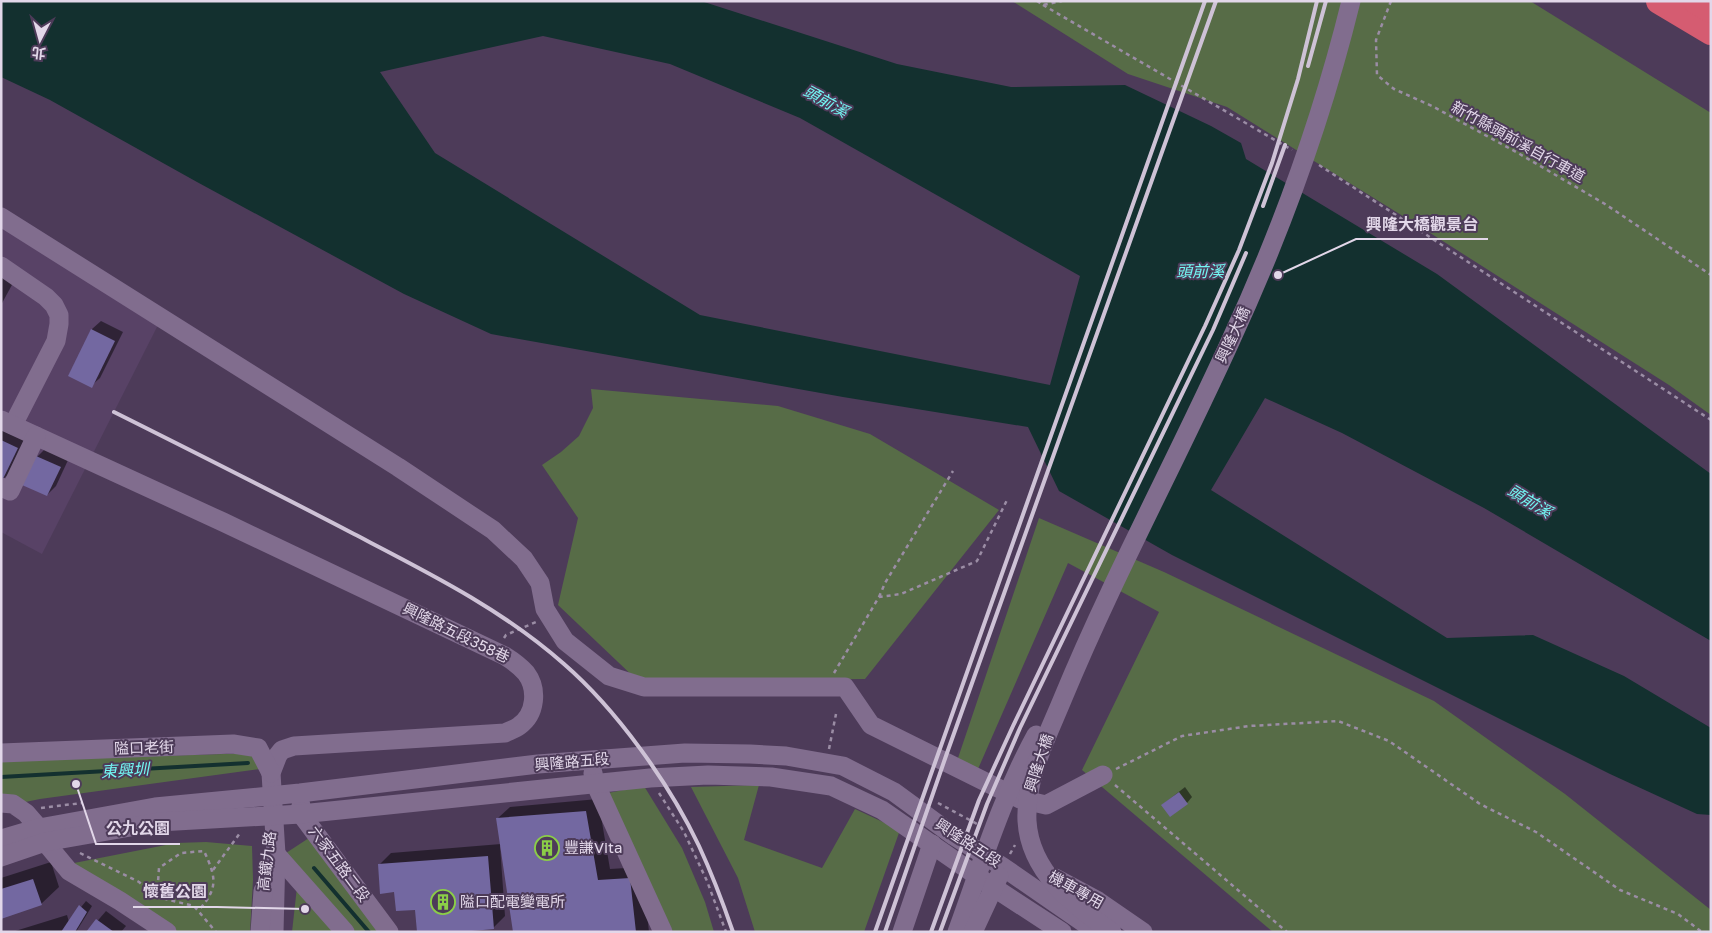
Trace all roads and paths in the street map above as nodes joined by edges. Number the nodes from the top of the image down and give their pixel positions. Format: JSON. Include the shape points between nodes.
{"nodes":[{"id":1,"x":1037,"y":1,"type":"edge"},
{"id":2,"x":1062,"y":1,"type":"edge"},
{"id":3,"x":1351,"y":1,"type":"edge"},
{"id":4,"x":1391,"y":1,"type":"edge"},
{"id":5,"x":1660,"y":1,"type":"edge"},
{"id":6,"x":1696,"y":1,"type":"edge"},
{"id":7,"x":1043,"y":5,"type":"junction"},
{"id":8,"x":1711,"y":10,"type":"edge"},
{"id":9,"x":1711,"y":32,"type":"edge"},
{"id":10,"x":1295,"y":152,"type":"dead end"},
{"id":11,"x":1312,"y":161,"type":"dead end"},
{"id":12,"x":1,"y":217,"type":"edge"},
{"id":13,"x":1,"y":266,"type":"edge"},
{"id":14,"x":1711,"y":274,"type":"edge"},
{"id":15,"x":1711,"y":420,"type":"edge"},
{"id":16,"x":7,"y":422,"type":"edge"},
{"id":17,"x":36,"y":436,"type":"junction"},
{"id":18,"x":952,"y":471,"type":"dead end"},
{"id":19,"x":1,"y":487,"type":"edge"},
{"id":20,"x":1007,"y":500,"type":"dead end"},
{"id":21,"x":879,"y":597,"type":"junction"},
{"id":22,"x":553,"y":621,"type":"junction"},
{"id":23,"x":501,"y":642,"type":"dead end"},
{"id":24,"x":1080,"y":655,"type":"junction"},
{"id":25,"x":826,"y":687,"type":"junction"},
{"id":26,"x":836,"y":714,"type":"dead end"},
{"id":27,"x":828,"y":753,"type":"dead end"},
{"id":28,"x":1,"y":754,"type":"edge"},
{"id":29,"x":591,"y":760,"type":"junction"},
{"id":30,"x":1103,"y":775,"type":"junction"},
{"id":31,"x":271,"y":783,"type":"junction"},
{"id":32,"x":595,"y":783,"type":"junction"},
{"id":33,"x":656,"y":788,"type":"dead end"},
{"id":34,"x":300,"y":793,"type":"junction"},
{"id":35,"x":1,"y":803,"type":"edge"},
{"id":36,"x":301,"y":814,"type":"junction"},
{"id":37,"x":273,"y":816,"type":"junction"},
{"id":38,"x":240,"y":834,"type":"dead end"},
{"id":39,"x":42,"y":835,"type":"junction"},
{"id":40,"x":1,"y":840,"type":"edge"},
{"id":41,"x":932,"y":844,"type":"junction"},
{"id":42,"x":80,"y":853,"type":"dead end"},
{"id":43,"x":276,"y":854,"type":"junction"},
{"id":44,"x":1,"y":857,"type":"edge"},
{"id":45,"x":1003,"y":867,"type":"junction"},
{"id":46,"x":213,"y":870,"type":"junction"},
{"id":47,"x":993,"y":887,"type":"junction"},
{"id":48,"x":157,"y":897,"type":"junction"},
{"id":49,"x":198,"y":912,"type":"junction"},
{"id":50,"x":167,"y":932,"type":"edge"},
{"id":51,"x":216,"y":932,"type":"edge"},
{"id":52,"x":260,"y":932,"type":"edge"},
{"id":53,"x":274,"y":932,"type":"edge"},
{"id":54,"x":345,"y":932,"type":"edge"},
{"id":55,"x":390,"y":932,"type":"edge"},
{"id":56,"x":663,"y":932,"type":"edge"},
{"id":57,"x":726,"y":932,"type":"edge"},
{"id":58,"x":902,"y":932,"type":"edge"},
{"id":59,"x":958,"y":932,"type":"edge"},
{"id":60,"x":973,"y":932,"type":"edge"},
{"id":61,"x":1062,"y":932,"type":"edge"},
{"id":62,"x":1097,"y":932,"type":"edge"},
{"id":63,"x":1112,"y":932,"type":"edge"},
{"id":64,"x":1143,"y":932,"type":"edge"},
{"id":65,"x":1287,"y":932,"type":"edge"},
{"id":66,"x":1702,"y":932,"type":"edge"}],
"edges":[{"from":1,"to":7,"type":"path"},
{"from":2,"to":7,"type":"path"},
{"from":3,"to":24,"type":"street","name":"興隆大橋","via":[[1306,155],[1266,262]]},
{"from":4,"to":14,"type":"path","name":"新竹縣頭前溪自行車道","via":[[1376,40],[1377,74],[1394,89],[1449,116],[1605,204]]},
{"from":5,"to":9,"type":"highway"},
{"from":6,"to":8,"type":"highway"},
{"from":7,"to":10,"type":"path"},
{"from":11,"to":15,"type":"path"},
{"from":12,"to":22,"type":"street","via":[[493,530],[524,559],[540,583],[545,609]]},
{"from":13,"to":16,"type":"street","via":[[46,296],[59,315],[56,341]]},
{"from":16,"to":17,"type":"street","name":"興隆路五段358巷"},
{"from":17,"to":19,"type":"street","via":[[10,492]]},
{"from":17,"to":31,"type":"street","name":"興隆路五段358巷","via":[[505,656],[518,664],[533,686],[532,709],[527,718],[519,727],[505,733],[294,746],[278,754]]},
{"from":18,"to":21,"type":"path"},
{"from":20,"to":21,"type":"path","via":[[977,561],[901,594]]},
{"from":21,"to":25,"type":"path"},
{"from":22,"to":23,"type":"path","via":[[536,622],[506,635]]},
{"from":22,"to":25,"type":"street","via":[[565,641],[609,676],[644,687]]},
{"from":24,"to":59,"type":"street","name":"興隆大橋","via":[[1027,751],[983,858]]},
{"from":24,"to":63,"type":"street","name":"興隆大橋","via":[[1039,756],[1027,802],[1027,822],[1038,862],[1050,880],[1068,899]]},
{"from":25,"to":30,"type":"street","via":[[845,687],[871,725],[1020,799],[1046,805]]},
{"from":26,"to":27,"type":"path"},
{"from":28,"to":31,"type":"street","name":"隘口老街","via":[[234,744],[258,748]]},
{"from":29,"to":32,"type":"street"},
{"from":29,"to":34,"type":"street","name":"興隆路五段"},
{"from":29,"to":45,"type":"street","name":"興隆路五段","via":[[685,752],[786,756],[843,766],[894,792]]},
{"from":30,"to":65,"type":"path"},
{"from":30,"to":66,"type":"path","via":[[1182,736],[1249,726],[1338,721],[1389,741],[1480,804],[1536,832],[1620,890],[1678,914]]},
{"from":31,"to":34,"type":"street","name":"興隆路五段"},
{"from":31,"to":37,"type":"street","name":"隘口老街"},
{"from":31,"to":39,"type":"street","name":"興隆路五段"},
{"from":32,"to":36,"type":"street","name":"興隆路五段"},
{"from":32,"to":41,"type":"street","name":"興隆路五段","via":[[708,775],[771,777],[831,786],[882,810]]},
{"from":32,"to":56,"type":"street"},
{"from":33,"to":57,"type":"path","via":[[704,872]]},
{"from":34,"to":36,"type":"street","name":"六家五路二段"},
{"from":35,"to":39,"type":"street","via":[[12,804],[26,813]]},
{"from":36,"to":37,"type":"street","name":"興隆路五段"},
{"from":36,"to":55,"type":"street","name":"六家五路二段"},
{"from":37,"to":39,"type":"street","name":"興隆路五段","via":[[159,822]]},
{"from":37,"to":43,"type":"street","name":"高鐵九路"},
{"from":37,"to":52,"type":"street","name":"高鐵九路","via":[[265,860]]},
{"from":38,"to":46,"type":"path"},
{"from":39,"to":40,"type":"street","name":"興隆路五段"},
{"from":39,"to":44,"type":"street","name":"興隆路五段"},
{"from":39,"to":50,"type":"street","via":[[69,871]]},
{"from":41,"to":47,"type":"street","name":"興隆路五段"},
{"from":41,"to":58,"type":"street"},
{"from":42,"to":48,"type":"path","via":[[139,882]]},
{"from":43,"to":53,"type":"street","name":"高鐵九路"},
{"from":43,"to":54,"type":"street"},
{"from":45,"to":47,"type":"street"},
{"from":45,"to":62,"type":"street","name":"興隆路五段"},
{"from":45,"to":64,"type":"street","name":"機車專用","via":[[1023,865],[1054,877]]},
{"from":46,"to":48,"type":"path","via":[[204,851],[181,853],[159,868]]},
{"from":46,"to":49,"type":"path","via":[[214,881],[208,900]]},
{"from":47,"to":60,"type":"street"},
{"from":47,"to":61,"type":"street","name":"興隆路五段"},
{"from":48,"to":49,"type":"path","via":[[194,906]]},
{"from":49,"to":51,"type":"path"}]}
